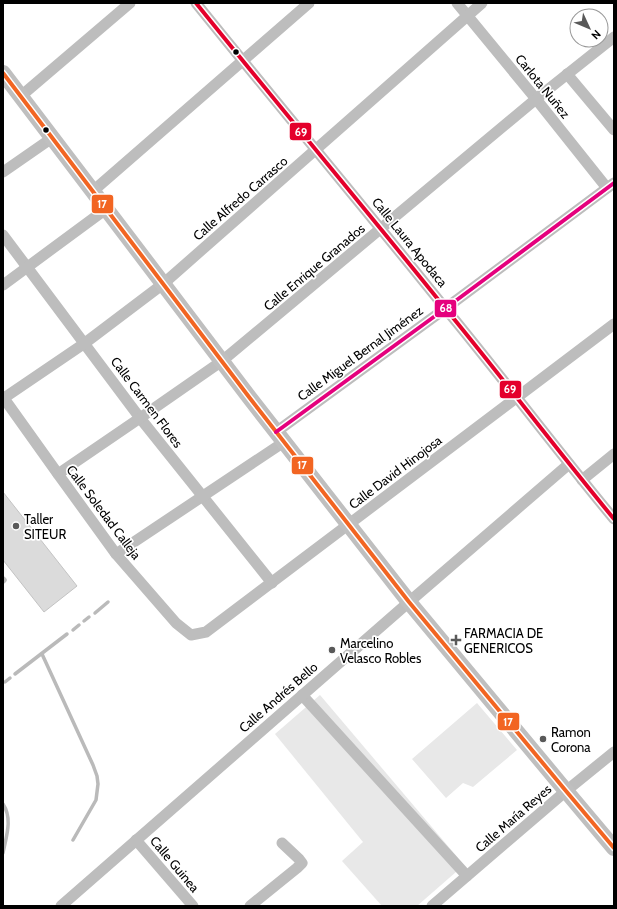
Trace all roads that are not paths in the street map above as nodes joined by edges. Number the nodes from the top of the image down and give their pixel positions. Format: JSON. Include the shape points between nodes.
{"nodes":[{"id":1,"x":130,"y":3,"type":"edge"},
{"id":2,"x":196,"y":3,"type":"edge"},
{"id":3,"x":309,"y":3,"type":"edge"},
{"id":4,"x":457,"y":3,"type":"edge"},
{"id":5,"x":482,"y":3,"type":"edge"},
{"id":6,"x":468,"y":16,"type":"junction"},
{"id":7,"x":614,"y":37,"type":"edge"},
{"id":8,"x":243,"y":61,"type":"junction"},
{"id":9,"x":3,"y":73,"type":"edge"},
{"id":10,"x":567,"y":74,"type":"junction"},
{"id":11,"x":21,"y":96,"type":"junction"},
{"id":12,"x":536,"y":99,"type":"junction"},
{"id":13,"x":614,"y":130,"type":"edge"},
{"id":14,"x":52,"y":138,"type":"junction"},
{"id":15,"x":316,"y":150,"type":"junction"},
{"id":16,"x":3,"y":172,"type":"edge"},
{"id":17,"x":610,"y":186,"type":"edge"},
{"id":18,"x":93,"y":191,"type":"junction"},
{"id":19,"x":106,"y":210,"type":"junction"},
{"id":20,"x":381,"y":229,"type":"junction"},
{"id":21,"x":3,"y":235,"type":"edge"},
{"id":22,"x":28,"y":267,"type":"junction"},
{"id":23,"x":163,"y":284,"type":"junction"},
{"id":24,"x":3,"y":285,"type":"edge"},
{"id":25,"x":446,"y":308,"type":"junction"},
{"id":26,"x":614,"y":324,"type":"edge"},
{"id":27,"x":85,"y":344,"type":"junction"},
{"id":28,"x":222,"y":361,"type":"junction"},
{"id":29,"x":3,"y":398,"type":"edge"},
{"id":30,"x":517,"y":398,"type":"junction"},
{"id":31,"x":140,"y":418,"type":"junction"},
{"id":32,"x":280,"y":437,"type":"junction"},
{"id":33,"x":614,"y":454,"type":"edge"},
{"id":34,"x":569,"y":464,"type":"junction"},
{"id":35,"x":58,"y":474,"type":"junction"},
{"id":36,"x":582,"y":480,"type":"junction"},
{"id":37,"x":202,"y":496,"type":"junction"},
{"id":38,"x":614,"y":519,"type":"edge"},
{"id":39,"x":349,"y":524,"type":"junction"},
{"id":40,"x":116,"y":554,"type":"junction"},
{"id":41,"x":272,"y":583,"type":"junction"},
{"id":42,"x":409,"y":602,"type":"junction"},
{"id":43,"x":191,"y":635,"type":"joint"},
{"id":44,"x":302,"y":695,"type":"junction"},
{"id":45,"x":614,"y":752,"type":"edge"},
{"id":46,"x":566,"y":791,"type":"junction"},
{"id":47,"x":136,"y":840,"type":"junction"},
{"id":48,"x":282,"y":843,"type":"dead end"},
{"id":49,"x":614,"y":848,"type":"edge"},
{"id":50,"x":466,"y":876,"type":"junction"},
{"id":51,"x":61,"y":906,"type":"edge"},
{"id":52,"x":193,"y":906,"type":"edge"},
{"id":53,"x":250,"y":906,"type":"edge"},
{"id":54,"x":432,"y":906,"type":"edge"}],
"edges":[{"from":1,"to":11,"type":"street"},
{"from":2,"to":8,"type":"street","name":"Calle Laura Apodaca"},
{"from":3,"to":8,"type":"street"},
{"from":4,"to":6,"type":"street","name":"Carlota Nuñez"},
{"from":5,"to":6,"type":"street","name":"Calle Alfredo Carrasco"},
{"from":6,"to":12,"type":"street","name":"Carlota Nuñez"},
{"from":6,"to":15,"type":"street","name":"Calle Alfredo Carrasco"},
{"from":7,"to":10,"type":"street","name":"Calle Enrique Granados"},
{"from":8,"to":15,"type":"street","name":"Calle Laura Apodaca"},
{"from":8,"to":18,"type":"street"},
{"from":9,"to":11,"type":"main road"},
{"from":10,"to":12,"type":"street","name":"Calle Enrique Granados"},
{"from":10,"to":13,"type":"street"},
{"from":11,"to":14,"type":"main road"},
{"from":12,"to":17,"type":"street","name":"Carlota Nuñez"},
{"from":12,"to":20,"type":"street","name":"Calle Enrique Granados"},
{"from":14,"to":16,"type":"street"},
{"from":14,"to":18,"type":"main road"},
{"from":15,"to":20,"type":"street","name":"Calle Laura Apodaca"},
{"from":15,"to":23,"type":"street","name":"Calle Alfredo Carrasco"},
{"from":17,"to":25,"type":"street","name":"Calle Miguel Bernal Jiménez"},
{"from":18,"to":19,"type":"main road"},
{"from":19,"to":22,"type":"street"},
{"from":19,"to":23,"type":"main road"},
{"from":20,"to":25,"type":"street","name":"Calle Laura Apodaca"},
{"from":20,"to":28,"type":"street","name":"Calle Enrique Granados"},
{"from":21,"to":22,"type":"street","name":"Calle Carmen Flores"},
{"from":22,"to":24,"type":"street"},
{"from":22,"to":27,"type":"street","name":"Calle Carmen Flores"},
{"from":23,"to":27,"type":"street","name":"Calle Alfredo Carrasco"},
{"from":23,"to":28,"type":"main road"},
{"from":25,"to":30,"type":"street","name":"Calle Laura Apodaca"},
{"from":25,"to":32,"type":"street","name":"Calle Miguel Bernal Jiménez"},
{"from":26,"to":30,"type":"street","name":"Calle David Hinojosa"},
{"from":27,"to":29,"type":"street","name":"Calle Alfredo Carrasco"},
{"from":27,"to":31,"type":"street","name":"Calle Carmen Flores"},
{"from":28,"to":31,"type":"street","name":"Calle Enrique Granados"},
{"from":28,"to":32,"type":"main road"},
{"from":29,"to":35,"type":"street","name":"Calle Soledad Calleja"},
{"from":30,"to":34,"type":"street","name":"Calle Laura Apodaca"},
{"from":30,"to":39,"type":"street","name":"Calle David Hinojosa"},
{"from":31,"to":35,"type":"street","name":"Calle Enrique Granados"},
{"from":31,"to":37,"type":"street","name":"Calle Carmen Flores"},
{"from":32,"to":37,"type":"street","name":"Calle Miguel Bernal Jiménez"},
{"from":32,"to":39,"type":"main road"},
{"from":33,"to":36,"type":"street"},
{"from":34,"to":36,"type":"street","name":"Calle Laura Apodaca"},
{"from":34,"to":42,"type":"street","name":"Calle Andrés Bello"},
{"from":35,"to":40,"type":"street","name":"Calle Soledad Calleja"},
{"from":36,"to":38,"type":"street","name":"Calle Laura Apodaca"},
{"from":37,"to":40,"type":"street","name":"Calle Miguel Bernal Jiménez"},
{"from":37,"to":41,"type":"street","name":"Calle Carmen Flores"},
{"from":39,"to":41,"type":"street","name":"Calle David Hinojosa"},
{"from":39,"to":42,"type":"main road"},
{"from":40,"to":43,"type":"street","name":"Calle Soledad Calleja","via":[[176,623]]},
{"from":41,"to":43,"type":"street","name":"Calle David Hinojosa","via":[[206,632]]},
{"from":42,"to":44,"type":"street","name":"Calle Andrés Bello"},
{"from":42,"to":46,"type":"main road"},
{"from":44,"to":47,"type":"street","name":"Calle Andrés Bello"},
{"from":44,"to":50,"type":"street"},
{"from":45,"to":46,"type":"street","name":"Calle María Reyes"},
{"from":46,"to":49,"type":"main road"},
{"from":46,"to":50,"type":"street","name":"Calle María Reyes"},
{"from":47,"to":51,"type":"street","name":"Calle Andrés Bello"},
{"from":47,"to":52,"type":"street","name":"Calle Guinea"},
{"from":48,"to":53,"type":"street","via":[[302,863]]},
{"from":50,"to":54,"type":"street","name":"Calle María Reyes"}]}
